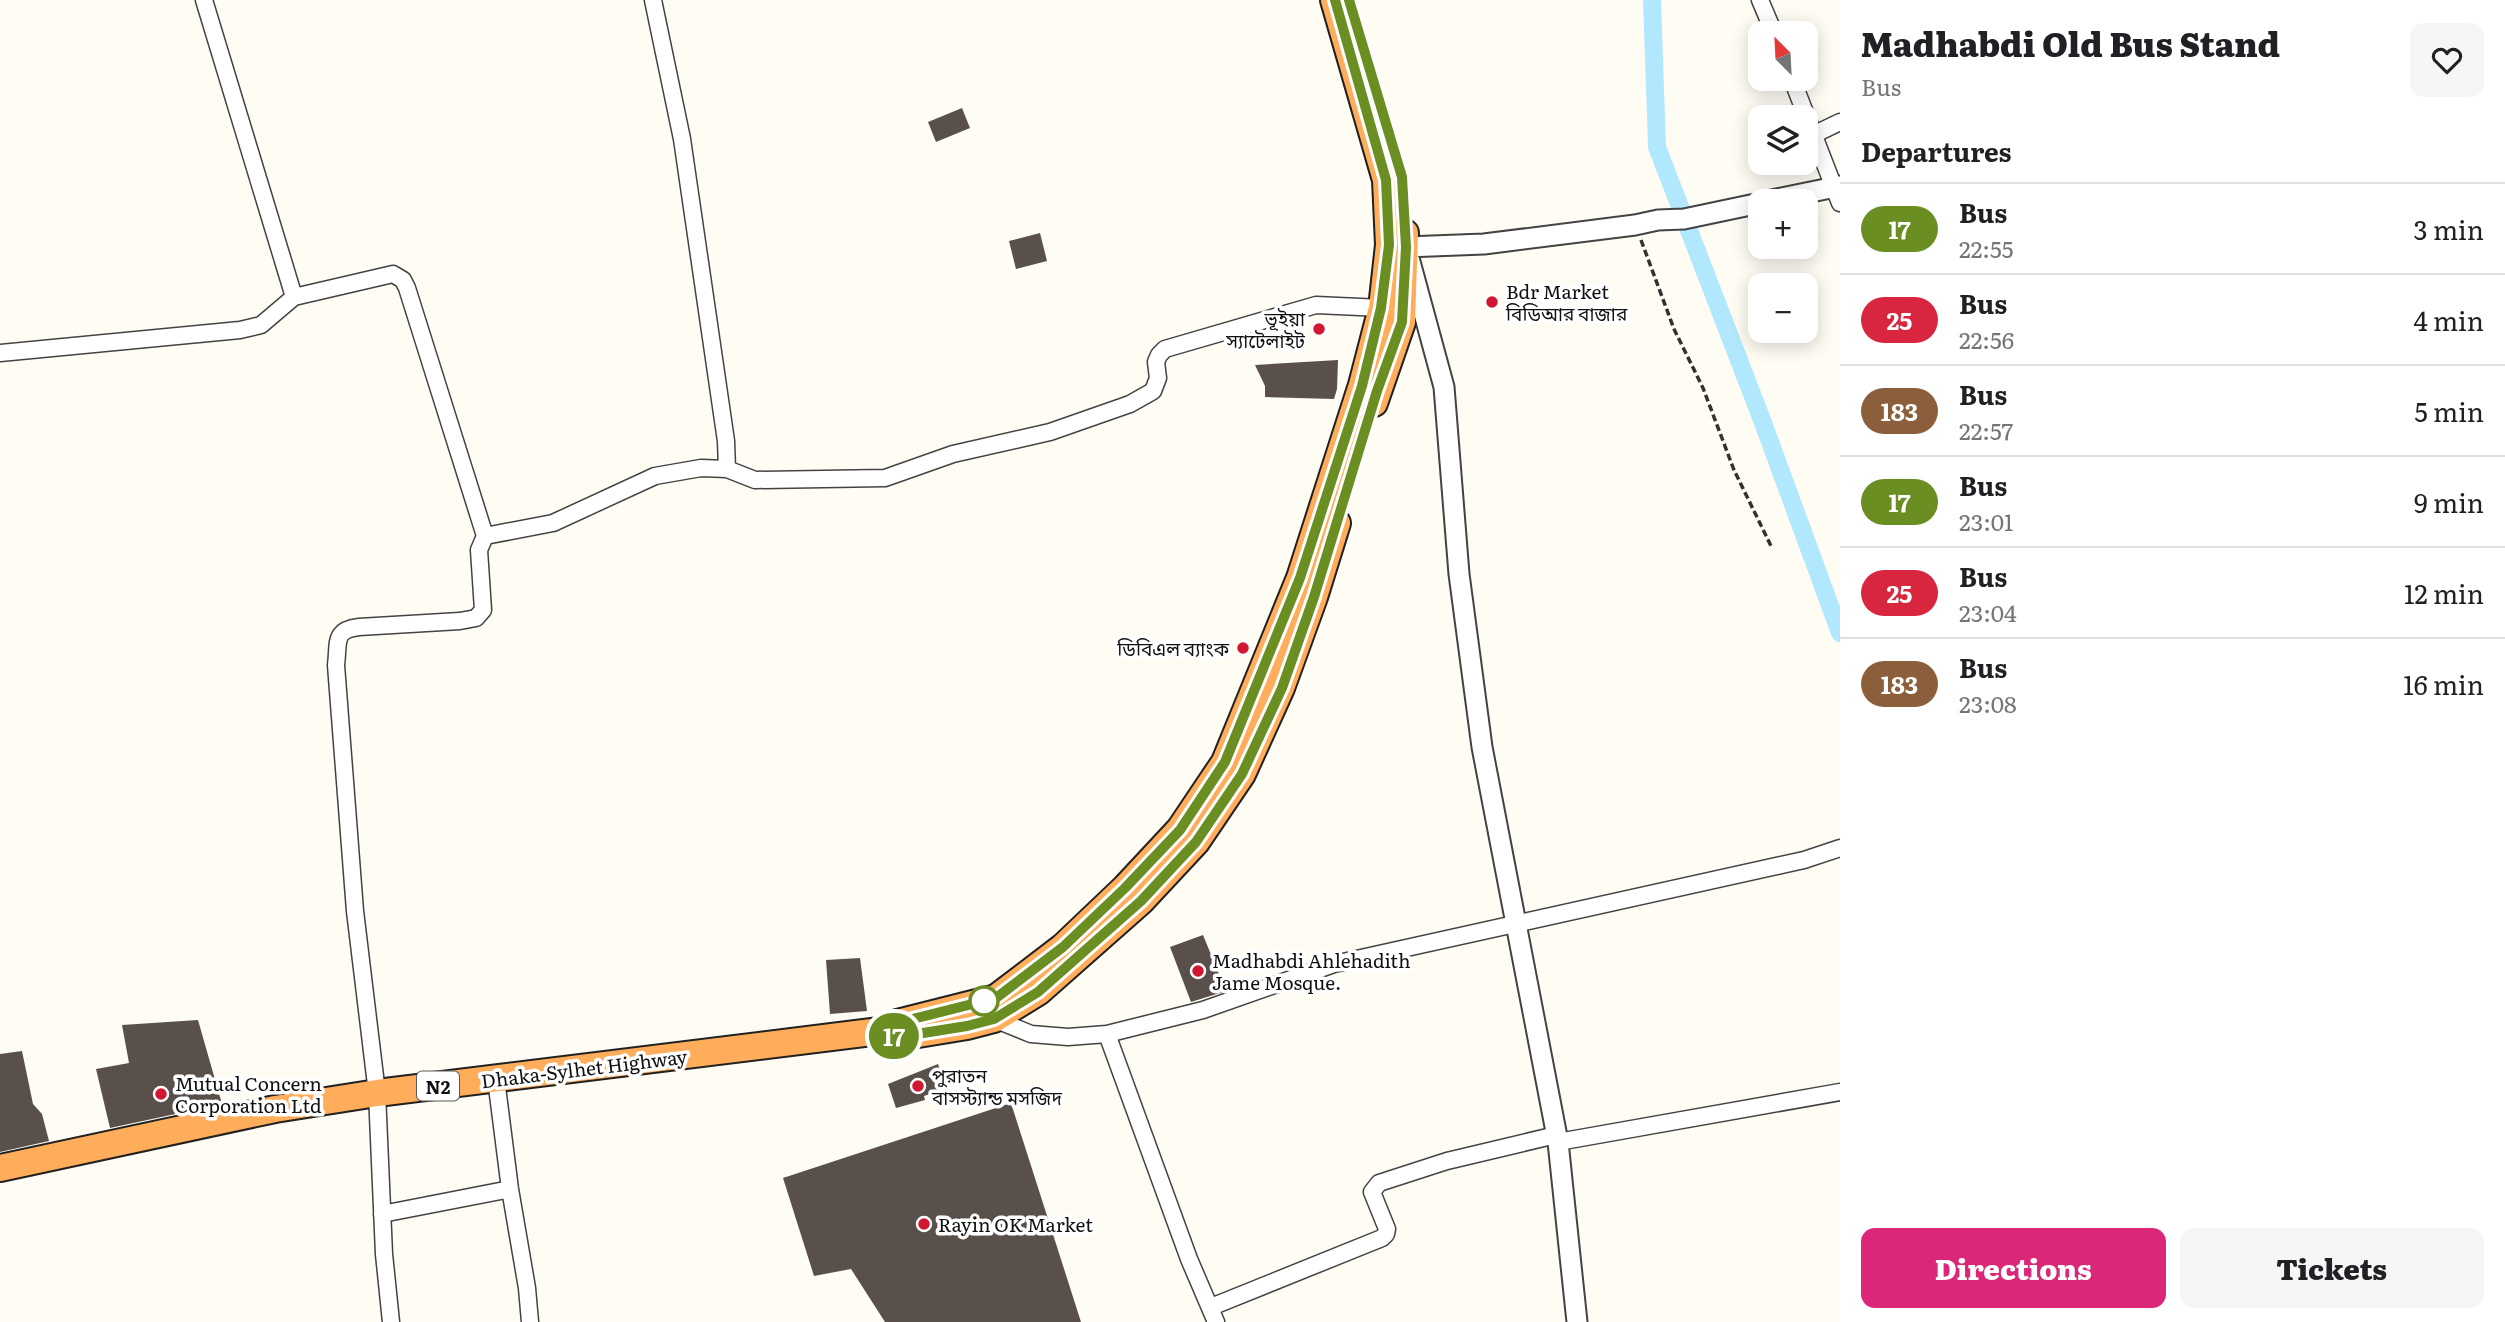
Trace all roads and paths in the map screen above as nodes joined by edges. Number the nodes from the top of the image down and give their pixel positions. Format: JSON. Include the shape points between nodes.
{"nodes":[{"id":1,"x":204,"y":0,"type":"edge"},
{"id":2,"x":653,"y":0,"type":"edge"},
{"id":3,"x":1335,"y":0,"type":"edge"},
{"id":4,"x":1349,"y":0,"type":"edge"},
{"id":5,"x":1760,"y":0,"type":"edge"},
{"id":6,"x":1769,"y":21,"type":"edge"},
{"id":7,"x":1840,"y":122,"type":"edge"},
{"id":8,"x":1818,"y":133,"type":"edge"},
{"id":9,"x":1818,"y":142,"type":"edge"},
{"id":10,"x":1838,"y":192,"type":"edge"},
{"id":11,"x":1818,"y":195,"type":"edge"},
{"id":12,"x":1748,"y":206,"type":"edge"},
{"id":13,"x":1635,"y":225,"type":"junction"},
{"id":14,"x":1406,"y":247,"type":"junction"},
{"id":15,"x":294,"y":297,"type":"junction"},
{"id":16,"x":1381,"y":308,"type":"junction"},
{"id":17,"x":0,"y":353,"type":"edge"},
{"id":18,"x":727,"y":469,"type":"junction"},
{"id":19,"x":485,"y":536,"type":"junction"},
{"id":20,"x":1772,"y":548,"type":"dead end"},
{"id":21,"x":1840,"y":848,"type":"edge"},
{"id":22,"x":1516,"y":924,"type":"junction"},
{"id":23,"x":994,"y":1019,"type":"junction"},
{"id":24,"x":880,"y":1031,"type":"junction"},
{"id":25,"x":1107,"y":1034,"type":"junction"},
{"id":26,"x":496,"y":1079,"type":"junction"},
{"id":27,"x":1840,"y":1092,"type":"edge"},
{"id":28,"x":377,"y":1093,"type":"junction"},
{"id":29,"x":1557,"y":1139,"type":"junction"},
{"id":30,"x":0,"y":1168,"type":"edge"},
{"id":31,"x":510,"y":1189,"type":"junction"},
{"id":32,"x":382,"y":1214,"type":"junction"},
{"id":33,"x":1214,"y":1314,"type":"edge"},
{"id":34,"x":391,"y":1322,"type":"edge"},
{"id":35,"x":530,"y":1322,"type":"edge"},
{"id":36,"x":1577,"y":1322,"type":"edge"}],
"edges":[{"from":1,"to":15,"type":"street"},
{"from":2,"to":18,"type":"street","via":[[682,139]]},
{"from":3,"to":16,"type":"highway","name":"Dhaka-Sylhet Highway","number":"N2","via":[[1386,180],[1389,245]]},
{"from":4,"to":14,"type":"highway","name":"Dhaka-Sylhet Highway","number":"N2","via":[[1402,177]]},
{"from":5,"to":6,"type":"street"},
{"from":7,"to":8,"type":"street"},
{"from":9,"to":10,"type":"street"},
{"from":10,"to":11,"type":"street"},
{"from":12,"to":13,"type":"street"},
{"from":13,"to":14,"type":"street","via":[[1484,244]]},
{"from":13,"to":20,"type":"path","via":[[1674,329]]},
{"from":14,"to":22,"type":"street","via":[[1444,387],[1459,574],[1482,747]]},
{"from":14,"to":23,"type":"highway","name":"Dhaka-Sylhet Highway","number":"N2","via":[[1402,322],[1282,688],[1242,774],[1196,842],[1141,901],[1038,992]]},
{"from":15,"to":17,"type":"street","via":[[261,325],[240,330]]},
{"from":15,"to":19,"type":"street","via":[[393,274],[403,279]]},
{"from":16,"to":18,"type":"street","via":[[1316,305],[1166,349],[1156,362],[1158,378],[1153,390],[1130,404],[1050,432],[953,454],[885,478],[755,480]]},
{"from":16,"to":24,"type":"highway","name":"Dhaka-Sylhet Highway","number":"N2","via":[[1362,386],[1300,578],[1225,762],[1180,830],[1063,947],[996,998]]},
{"from":18,"to":19,"type":"street","via":[[701,468],[655,476],[553,523]]},
{"from":19,"to":28,"type":"street","via":[[479,550],[483,610],[476,618],[359,627],[340,634],[336,665],[355,911]]},
{"from":21,"to":22,"type":"street"},
{"from":22,"to":25,"type":"street","via":[[1334,964],[1203,1010]]},
{"from":22,"to":29,"type":"street"},
{"from":23,"to":24,"type":"highway","name":"Dhaka-Sylhet Highway","number":"N2","via":[[898,1037]]},
{"from":23,"to":25,"type":"street","via":[[1031,1034]]},
{"from":24,"to":26,"type":"highway","name":"Dhaka-Sylhet Highway","number":"N2"},
{"from":25,"to":33,"type":"street","via":[[1189,1259]]},
{"from":26,"to":28,"type":"highway","name":"Dhaka-Sylhet Highway","number":"N2"},
{"from":26,"to":31,"type":"street"},
{"from":27,"to":29,"type":"street"},
{"from":28,"to":30,"type":"highway","name":"Dhaka-Sylhet Highway","number":"N2"},
{"from":28,"to":32,"type":"street"},
{"from":29,"to":33,"type":"street","via":[[1447,1161],[1379,1183],[1372,1192],[1386,1234]]},
{"from":29,"to":36,"type":"street"},
{"from":31,"to":32,"type":"street"},
{"from":31,"to":35,"type":"street"},
{"from":32,"to":34,"type":"street"}]}
